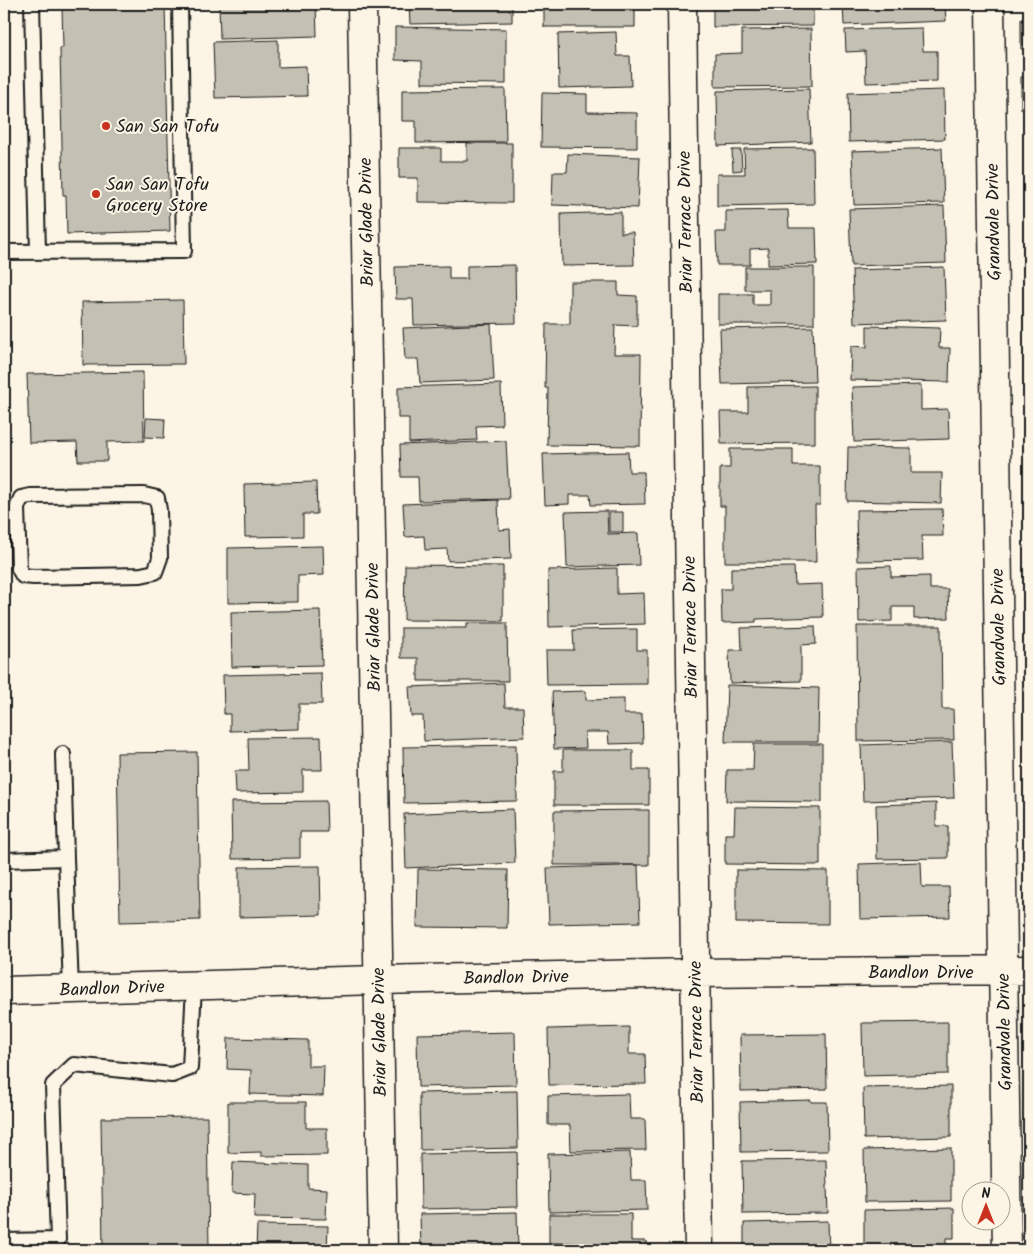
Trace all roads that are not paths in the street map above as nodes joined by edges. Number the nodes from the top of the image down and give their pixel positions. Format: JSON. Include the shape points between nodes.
{"nodes":[{"id":1,"x":32,"y":4,"type":"edge"},
{"id":2,"x":180,"y":4,"type":"edge"},
{"id":3,"x":362,"y":4,"type":"edge"},
{"id":4,"x":682,"y":4,"type":"edge"},
{"id":5,"x":990,"y":4,"type":"edge"},
{"id":6,"x":4,"y":252,"type":"edge"},
{"id":7,"x":38,"y":252,"type":"junction"},
{"id":8,"x":11,"y":547,"type":"edge"},
{"id":9,"x":63,"y":754,"type":"dead end"},
{"id":10,"x":66,"y":858,"type":"junction"},
{"id":11,"x":4,"y":860,"type":"edge"},
{"id":12,"x":1016,"y":971,"type":"edge"},
{"id":13,"x":695,"y":973,"type":"junction"},
{"id":14,"x":378,"y":980,"type":"junction"},
{"id":15,"x":194,"y":985,"type":"junction"},
{"id":16,"x":71,"y":989,"type":"junction"},
{"id":17,"x":4,"y":990,"type":"edge"},
{"id":18,"x":4,"y":1242,"type":"edge"},
{"id":19,"x":58,"y":1245,"type":"edge"},
{"id":20,"x":383,"y":1250,"type":"edge"},
{"id":21,"x":699,"y":1250,"type":"edge"},
{"id":22,"x":1006,"y":1250,"type":"edge"}],
"edges":[{"from":1,"to":7,"type":"lane"},
{"from":2,"to":7,"type":"lane","via":[[184,251]]},
{"from":3,"to":14,"type":"street","name":"Briar Glade Drive"},
{"from":4,"to":13,"type":"street","name":"Briar Terrace Drive"},
{"from":5,"to":12,"type":"street","name":"Grandvale Drive"},
{"from":6,"to":7,"type":"lane"},
{"from":8,"to":8,"type":"lane","via":[[21,498],[144,495],[157,498],[160,558],[155,572],[141,575],[23,576]]},
{"from":9,"to":10,"type":"lane"},
{"from":10,"to":11,"type":"lane"},
{"from":10,"to":16,"type":"lane"},
{"from":12,"to":13,"type":"street","name":"Bandlon Drive"},
{"from":12,"to":22,"type":"street","name":"Grandvale Drive"},
{"from":13,"to":14,"type":"street","name":"Bandlon Drive"},
{"from":13,"to":21,"type":"street","name":"Briar Terrace Drive"},
{"from":14,"to":15,"type":"street","name":"Bandlon Drive"},
{"from":14,"to":20,"type":"street","name":"Briar Glade Drive"},
{"from":15,"to":16,"type":"street","name":"Bandlon Drive"},
{"from":15,"to":19,"type":"lane","via":[[190,1068],[172,1075],[74,1065],[52,1085]]},
{"from":16,"to":17,"type":"street","name":"Bandlon Drive"},
{"from":18,"to":19,"type":"lane"}]}
